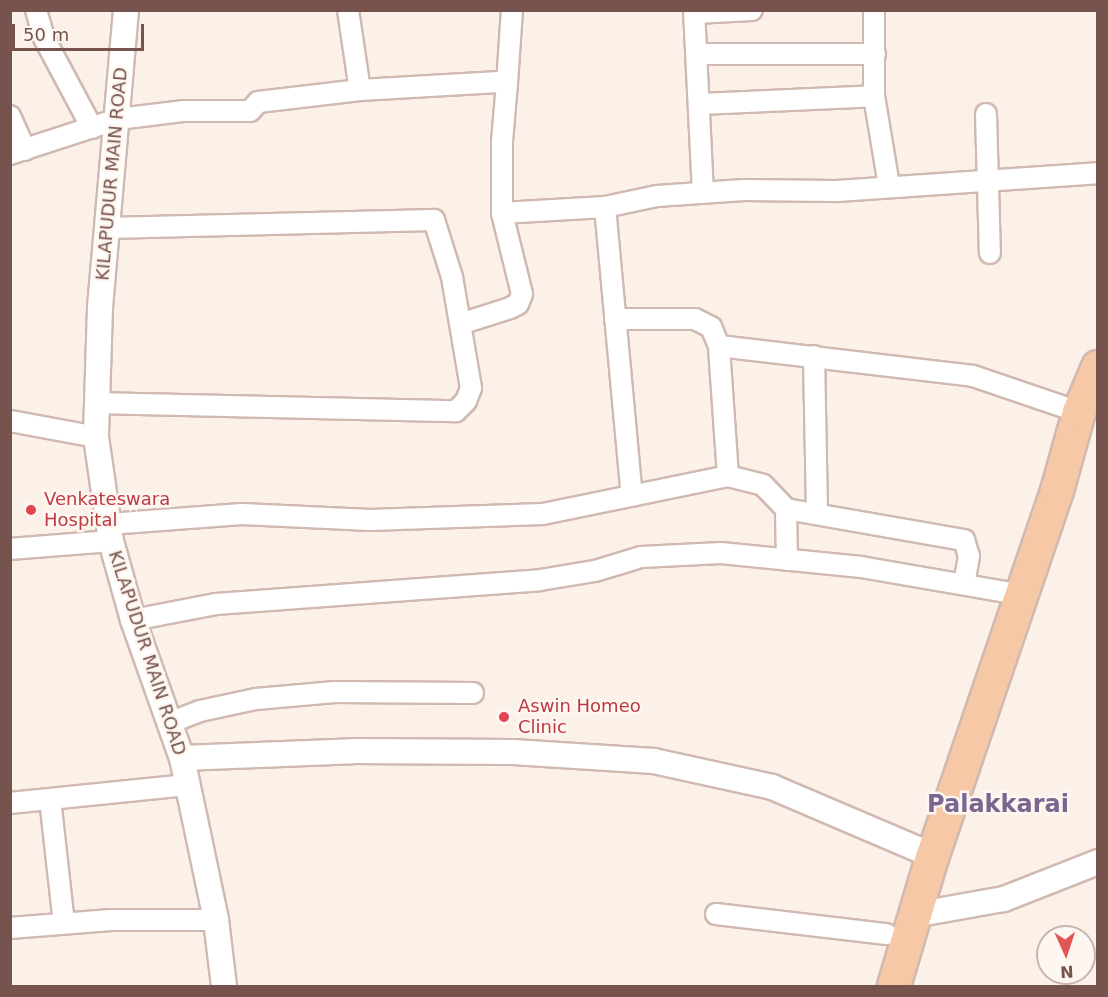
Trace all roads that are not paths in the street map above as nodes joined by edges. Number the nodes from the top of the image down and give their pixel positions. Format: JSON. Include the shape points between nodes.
{"nodes":[{"id":1,"x":36,"y":10,"type":"edge"},
{"id":2,"x":126,"y":10,"type":"edge"},
{"id":3,"x":348,"y":10,"type":"edge"},
{"id":4,"x":512,"y":10,"type":"edge"},
{"id":5,"x":752,"y":10,"type":"edge"},
{"id":6,"x":874,"y":10,"type":"edge"},
{"id":7,"x":694,"y":12,"type":"edge"},
{"id":8,"x":697,"y":54,"type":"junction"},
{"id":9,"x":875,"y":54,"type":"junction"},
{"id":10,"x":507,"y":83,"type":"junction"},
{"id":11,"x":360,"y":90,"type":"junction"},
{"id":12,"x":874,"y":96,"type":"junction"},
{"id":13,"x":701,"y":104,"type":"junction"},
{"id":14,"x":986,"y":114,"type":"dead end"},
{"id":15,"x":10,"y":116,"type":"edge"},
{"id":16,"x":118,"y":119,"type":"junction"},
{"id":17,"x":92,"y":128,"type":"junction"},
{"id":18,"x":18,"y":152,"type":"edge"},
{"id":19,"x":1098,"y":173,"type":"edge"},
{"id":20,"x":986,"y":180,"type":"junction"},
{"id":21,"x":889,"y":186,"type":"junction"},
{"id":22,"x":703,"y":193,"type":"junction"},
{"id":23,"x":605,"y":207,"type":"junction"},
{"id":24,"x":502,"y":213,"type":"junction"},
{"id":25,"x":106,"y":228,"type":"junction"},
{"id":26,"x":990,"y":253,"type":"dead end"},
{"id":27,"x":615,"y":319,"type":"junction"},
{"id":28,"x":460,"y":324,"type":"junction"},
{"id":29,"x":719,"y":346,"type":"junction"},
{"id":30,"x":814,"y":356,"type":"junction"},
{"id":31,"x":1098,"y":367,"type":"edge"},
{"id":32,"x":95,"y":404,"type":"junction"},
{"id":33,"x":1079,"y":412,"type":"junction"},
{"id":34,"x":10,"y":421,"type":"edge"},
{"id":35,"x":96,"y":437,"type":"junction"},
{"id":36,"x":728,"y":476,"type":"junction"},
{"id":37,"x":632,"y":496,"type":"junction"},
{"id":38,"x":786,"y":509,"type":"junction"},
{"id":39,"x":817,"y":512,"type":"junction"},
{"id":40,"x":110,"y":532,"type":"junction"},
{"id":41,"x":10,"y":549,"type":"edge"},
{"id":42,"x":787,"y":560,"type":"junction"},
{"id":43,"x":964,"y":584,"type":"junction"},
{"id":44,"x":1006,"y":592,"type":"dead end"},
{"id":45,"x":133,"y":620,"type":"junction"},
{"id":46,"x":473,"y":693,"type":"dead end"},
{"id":47,"x":169,"y":723,"type":"junction"},
{"id":48,"x":182,"y":758,"type":"junction"},
{"id":49,"x":187,"y":784,"type":"junction"},
{"id":50,"x":50,"y":799,"type":"junction"},
{"id":51,"x":10,"y":803,"type":"edge"},
{"id":52,"x":922,"y":851,"type":"dead end"},
{"id":53,"x":1098,"y":862,"type":"edge"},
{"id":54,"x":717,"y":914,"type":"dead end"},
{"id":55,"x":914,"y":915,"type":"junction"},
{"id":56,"x":216,"y":920,"type":"junction"},
{"id":57,"x":64,"y":922,"type":"junction"},
{"id":58,"x":10,"y":928,"type":"edge"},
{"id":59,"x":887,"y":934,"type":"dead end"},
{"id":60,"x":223,"y":978,"type":"edge"},
{"id":61,"x":894,"y":987,"type":"edge"}],
"edges":[{"from":1,"to":17,"type":"street","via":[[44,38]]},
{"from":2,"to":16,"type":"street","name":"KILAPUDUR MAIN ROAD"},
{"from":3,"to":11,"type":"street"},
{"from":4,"to":10,"type":"street"},
{"from":5,"to":7,"type":"street"},
{"from":6,"to":9,"type":"street"},
{"from":7,"to":8,"type":"street"},
{"from":8,"to":9,"type":"street"},
{"from":8,"to":13,"type":"street"},
{"from":9,"to":12,"type":"street"},
{"from":10,"to":11,"type":"street","via":[[438,83]]},
{"from":10,"to":24,"type":"street"},
{"from":11,"to":16,"type":"street","via":[[258,102],[250,111],[183,111]]},
{"from":12,"to":13,"type":"street"},
{"from":12,"to":21,"type":"street"},
{"from":13,"to":22,"type":"street"},
{"from":14,"to":20,"type":"street"},
{"from":15,"to":18,"type":"street"},
{"from":16,"to":17,"type":"street"},
{"from":16,"to":25,"type":"street","name":"KILAPUDUR MAIN ROAD"},
{"from":17,"to":18,"type":"street"},
{"from":19,"to":20,"type":"street"},
{"from":20,"to":21,"type":"street"},
{"from":20,"to":26,"type":"street"},
{"from":21,"to":22,"type":"street"},
{"from":22,"to":23,"type":"street","via":[[657,196]]},
{"from":23,"to":24,"type":"street"},
{"from":23,"to":27,"type":"street"},
{"from":24,"to":28,"type":"street","via":[[522,294],[518,304],[510,308]]},
{"from":25,"to":28,"type":"street","via":[[434,220],[452,277]]},
{"from":25,"to":32,"type":"street","name":"KILAPUDUR MAIN ROAD"},
{"from":27,"to":29,"type":"street","via":[[695,319],[711,327]]},
{"from":27,"to":37,"type":"street"},
{"from":28,"to":32,"type":"street","via":[[471,388],[456,411]]},
{"from":29,"to":30,"type":"street"},
{"from":29,"to":36,"type":"street"},
{"from":30,"to":33,"type":"street","via":[[973,376]]},
{"from":30,"to":39,"type":"street"},
{"from":31,"to":33,"type":"main road"},
{"from":32,"to":35,"type":"street","name":"KILAPUDUR MAIN ROAD"},
{"from":33,"to":55,"type":"main road","via":[[1057,491]]},
{"from":34,"to":35,"type":"street"},
{"from":35,"to":40,"type":"street","name":"KILAPUDUR MAIN ROAD"},
{"from":36,"to":37,"type":"street"},
{"from":36,"to":38,"type":"street","via":[[763,485]]},
{"from":37,"to":40,"type":"street","via":[[543,514],[370,520],[242,514]]},
{"from":38,"to":39,"type":"street"},
{"from":38,"to":42,"type":"street"},
{"from":39,"to":43,"type":"street","via":[[964,540],[969,556]]},
{"from":40,"to":41,"type":"street"},
{"from":40,"to":45,"type":"street","name":"KILAPUDUR MAIN ROAD"},
{"from":42,"to":43,"type":"street"},
{"from":42,"to":45,"type":"street","via":[[721,554],[640,557],[595,571],[540,580],[216,604]]},
{"from":43,"to":44,"type":"street"},
{"from":45,"to":47,"type":"street","name":"KILAPUDUR MAIN ROAD"},
{"from":46,"to":47,"type":"street","via":[[335,692],[256,699],[200,711]]},
{"from":47,"to":48,"type":"street","name":"KILAPUDUR MAIN ROAD"},
{"from":48,"to":49,"type":"street","name":"KILAPUDUR MAIN ROAD"},
{"from":48,"to":52,"type":"street","via":[[353,751],[513,752],[654,761],[772,787]]},
{"from":49,"to":50,"type":"street"},
{"from":49,"to":56,"type":"street","name":"KILAPUDUR MAIN ROAD"},
{"from":50,"to":51,"type":"street"},
{"from":50,"to":57,"type":"street"},
{"from":53,"to":55,"type":"street","via":[[1004,899]]},
{"from":54,"to":59,"type":"street"},
{"from":55,"to":61,"type":"main road"},
{"from":56,"to":57,"type":"street"},
{"from":56,"to":60,"type":"street","name":"KILAPUDUR MAIN ROAD"},
{"from":57,"to":58,"type":"street"}]}
